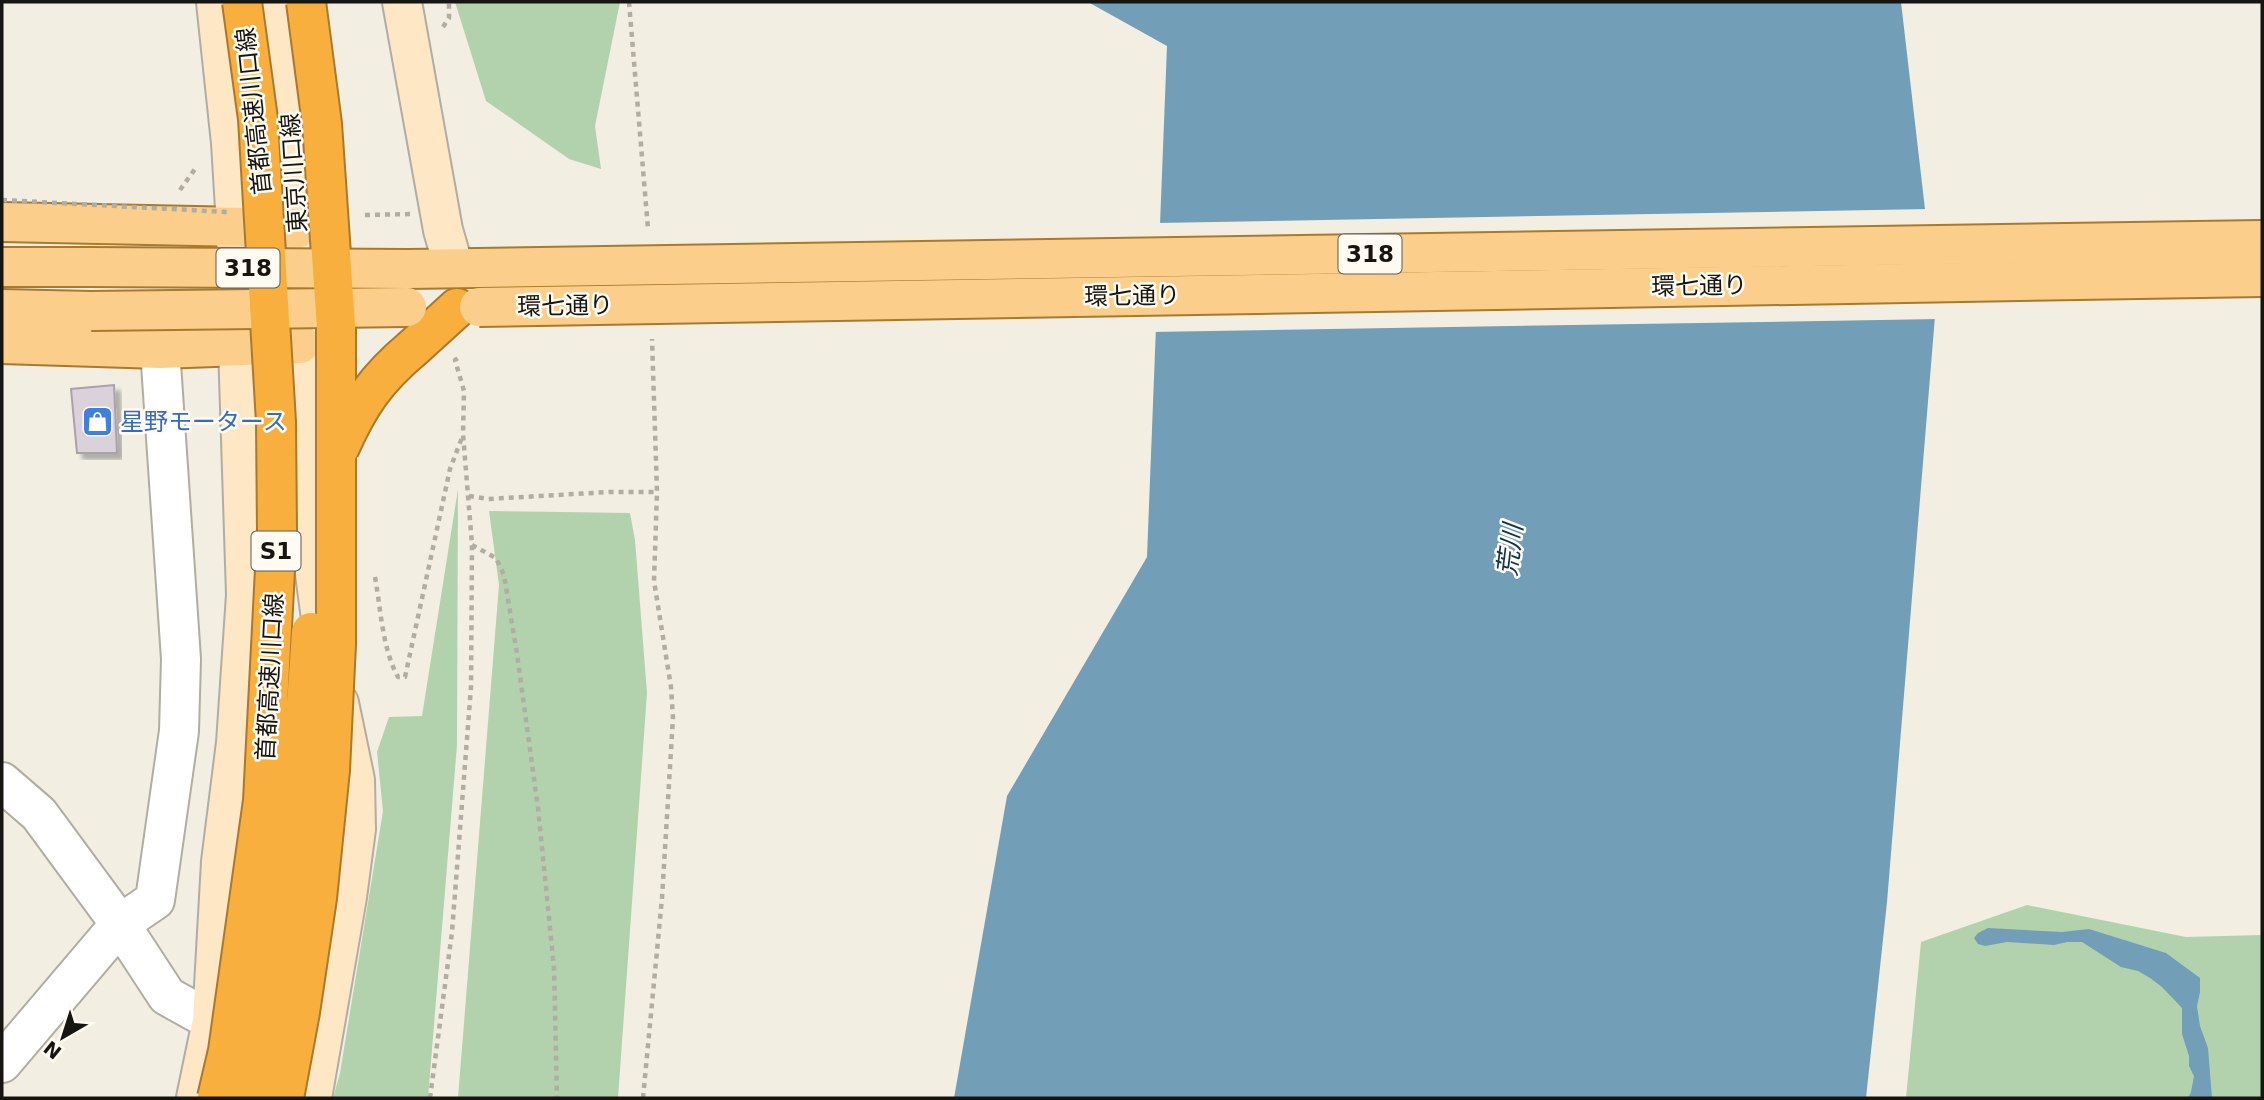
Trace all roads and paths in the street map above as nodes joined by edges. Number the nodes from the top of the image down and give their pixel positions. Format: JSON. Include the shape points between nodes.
{"nodes":[{"id":1,"x":216,"y":2,"type":"edge"},
{"id":2,"x":242,"y":2,"type":"edge"},
{"id":3,"x":276,"y":2,"type":"edge"},
{"id":4,"x":306,"y":2,"type":"edge"},
{"id":5,"x":402,"y":2,"type":"edge"},
{"id":6,"x":449,"y":2,"type":"edge"},
{"id":7,"x":629,"y":2,"type":"edge"},
{"id":8,"x":449,"y":18,"type":"dead end"},
{"id":9,"x":2,"y":200,"type":"edge"},
{"id":10,"x":413,"y":214,"type":"dead end"},
{"id":11,"x":361,"y":215,"type":"dead end"},
{"id":12,"x":233,"y":219,"type":"junction"},
{"id":13,"x":2,"y":222,"type":"edge"},
{"id":14,"x":299,"y":228,"type":"junction"},
{"id":15,"x":648,"y":232,"type":"dead end"},
{"id":16,"x":2262,"y":240,"type":"edge"},
{"id":17,"x":2,"y":267,"type":"edge"},
{"id":18,"x":466,"y":268,"type":"junction"},
{"id":19,"x":2262,"y":277,"type":"edge"},
{"id":20,"x":468,"y":308,"type":"junction"},
{"id":21,"x":2,"y":309,"type":"edge"},
{"id":22,"x":652,"y":336,"type":"dead end"},
{"id":23,"x":2,"y":344,"type":"edge"},
{"id":24,"x":300,"y":344,"type":"junction"},
{"id":25,"x":238,"y":346,"type":"junction"},
{"id":26,"x":160,"y":349,"type":"junction"},
{"id":27,"x":463,"y":354,"type":"dead end"},
{"id":28,"x":463,"y":435,"type":"junction"},
{"id":29,"x":657,"y":492,"type":"junction"},
{"id":30,"x":469,"y":496,"type":"junction"},
{"id":31,"x":472,"y":545,"type":"junction"},
{"id":32,"x":375,"y":575,"type":"dead end"},
{"id":33,"x":324,"y":639,"type":"junction"},
{"id":34,"x":2,"y":782,"type":"edge"},
{"id":35,"x":120,"y":924,"type":"junction"},
{"id":36,"x":212,"y":1021,"type":"junction"},
{"id":37,"x":2,"y":1063,"type":"edge"},
{"id":38,"x":196,"y":1098,"type":"edge"},
{"id":39,"x":217,"y":1098,"type":"edge"},
{"id":40,"x":250,"y":1098,"type":"edge"},
{"id":41,"x":270,"y":1098,"type":"edge"},
{"id":42,"x":284,"y":1098,"type":"edge"},
{"id":43,"x":312,"y":1098,"type":"edge"},
{"id":44,"x":430,"y":1098,"type":"edge"},
{"id":45,"x":557,"y":1098,"type":"edge"},
{"id":46,"x":643,"y":1098,"type":"edge"}],
"edges":[{"from":1,"to":12,"type":"street","via":[[231,143]]},
{"from":2,"to":39,"type":"highway","name":"首都高速川口線","number":"S1","bridge":true,"via":[[258,119],[276,422],[277,531],[263,801],[230,1039]]},
{"from":3,"to":14,"type":"street","name":"東京川口線"},
{"from":4,"to":42,"type":"highway","number":"S1","bridge":true,"via":[[321,124],[336,327],[336,644],[317,898]]},
{"from":5,"to":18,"type":"street","via":[[443,230]]},
{"from":6,"to":8,"type":"path"},
{"from":7,"to":15,"type":"path"},
{"from":9,"to":12,"type":"path","bridge":true},
{"from":10,"to":11,"type":"path","bridge":true},
{"from":12,"to":13,"type":"main road","number":"318"},
{"from":12,"to":14,"type":"main road","number":"318"},
{"from":12,"to":25,"type":"street"},
{"from":14,"to":24,"type":"street","name":"東京川口線"},
{"from":16,"to":18,"type":"main road","name":"環七通り","number":"318","bridge":true},
{"from":17,"to":18,"type":"main road","name":"環七通り","number":"318","bridge":true},
{"from":19,"to":20,"type":"main road","name":"環七通り","number":"318","bridge":true},
{"from":20,"to":21,"type":"main road","name":"環七通り","number":"318","bridge":true},
{"from":20,"to":40,"type":"highway","bridge":true,"via":[[392,365],[372,387],[327,479],[318,522],[288,890]]},
{"from":22,"to":29,"type":"path"},
{"from":23,"to":26,"type":"main road"},
{"from":24,"to":25,"type":"main road"},
{"from":24,"to":33,"type":"street","name":"東京川口線","via":[[307,514]]},
{"from":25,"to":26,"type":"main road"},
{"from":25,"to":36,"type":"street","via":[[246,595],[236,743],[221,862]]},
{"from":26,"to":35,"type":"street","via":[[181,659],[179,731],[156,900]]},
{"from":27,"to":28,"type":"path","via":[[455,360],[464,391]]},
{"from":28,"to":30,"type":"path"},
{"from":28,"to":32,"type":"path","via":[[450,469],[405,677],[398,677],[391,659]]},
{"from":29,"to":30,"type":"path"},
{"from":29,"to":46,"type":"path","via":[[654,581],[673,718]]},
{"from":30,"to":31,"type":"path"},
{"from":31,"to":44,"type":"path","via":[[471,687],[463,800],[452,932]]},
{"from":31,"to":45,"type":"path","via":[[496,558],[504,575],[517,654],[554,968]]},
{"from":33,"to":41,"type":"highway","via":[[306,864]]},
{"from":33,"to":43,"type":"street","name":"東京川口線","via":[[355,780],[356,829]]},
{"from":34,"to":35,"type":"street","via":[[39,814]]},
{"from":35,"to":36,"type":"street","via":[[167,996]]},
{"from":35,"to":37,"type":"street"},
{"from":36,"to":38,"type":"street"}]}
